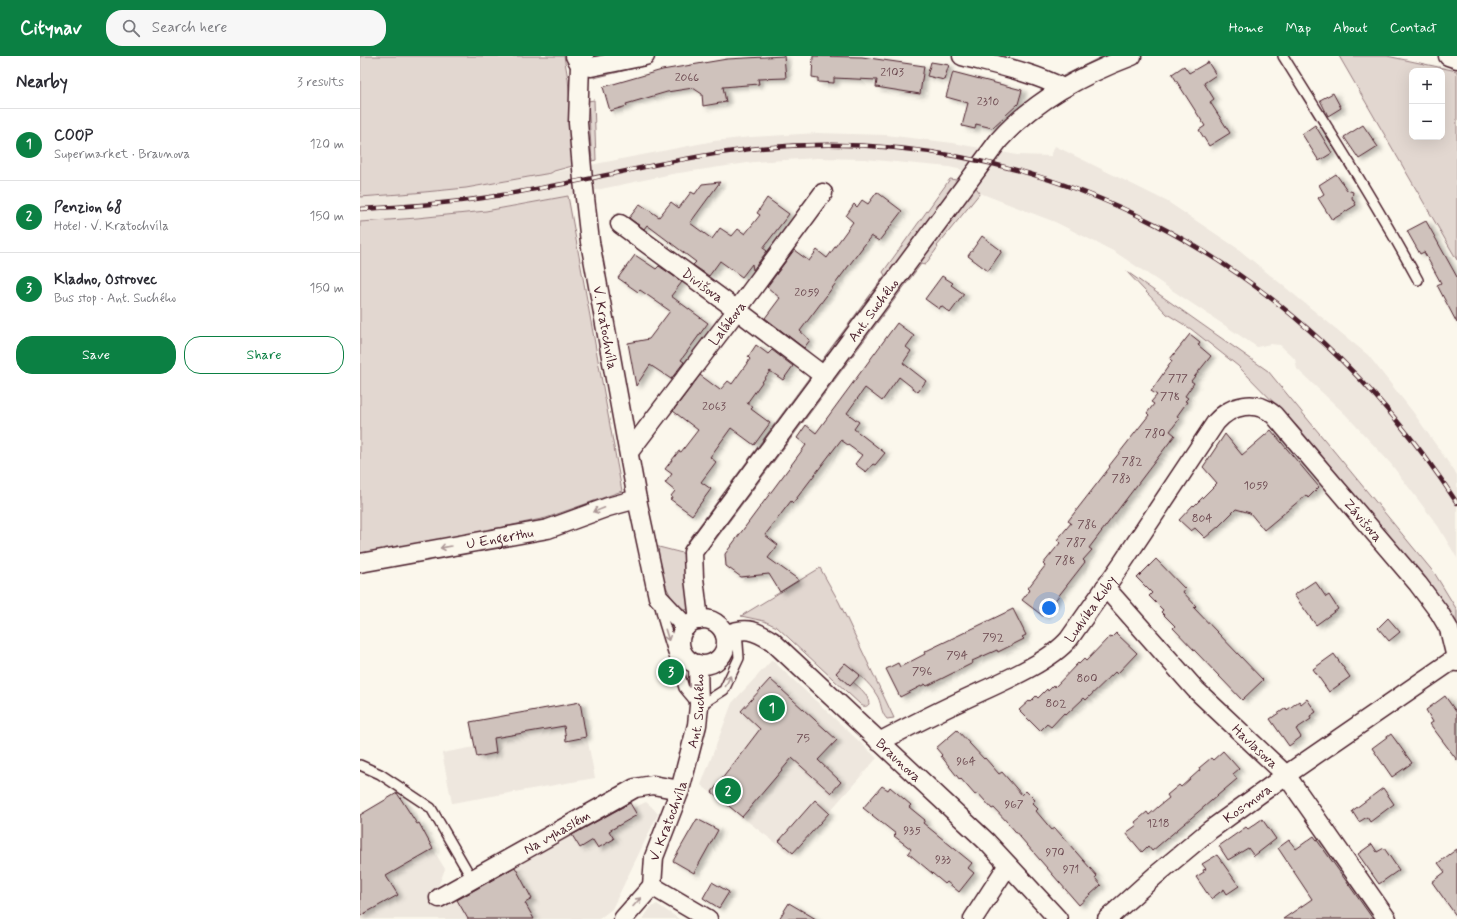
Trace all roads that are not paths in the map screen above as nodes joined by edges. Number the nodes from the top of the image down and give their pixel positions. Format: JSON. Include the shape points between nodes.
{"nodes":[{"id":1,"x":645,"y":56,"type":"edge"},
{"id":2,"x":962,"y":56,"type":"edge"},
{"id":3,"x":1132,"y":56,"type":"edge"},
{"id":4,"x":1283,"y":56,"type":"edge"},
{"id":5,"x":1448,"y":56,"type":"edge"},
{"id":6,"x":580,"y":59,"type":"edge"},
{"id":7,"x":1457,"y":59,"type":"edge"},
{"id":8,"x":1063,"y":88,"type":"junction"},
{"id":9,"x":823,"y":193,"type":"dead end"},
{"id":10,"x":620,"y":224,"type":"dead end"},
{"id":11,"x":1418,"y":280,"type":"dead end"},
{"id":12,"x":737,"y":310,"type":"junction"},
{"id":13,"x":824,"y":376,"type":"junction"},
{"id":14,"x":1241,"y":406,"type":"joint"},
{"id":15,"x":629,"y":452,"type":"junction"},
{"id":16,"x":636,"y":499,"type":"junction"},
{"id":17,"x":360,"y":563,"type":"edge"},
{"id":18,"x":1105,"y":587,"type":"junction"},
{"id":19,"x":658,"y":597,"type":"junction"},
{"id":20,"x":692,"y":623,"type":"junction"},
{"id":21,"x":731,"y":632,"type":"junction"},
{"id":22,"x":1456,"y":660,"type":"edge"},
{"id":23,"x":698,"y":664,"type":"junction"},
{"id":24,"x":699,"y":706,"type":"junction"},
{"id":25,"x":879,"y":742,"type":"junction"},
{"id":26,"x":690,"y":756,"type":"joint"},
{"id":27,"x":360,"y":765,"type":"edge"},
{"id":28,"x":1286,"y":775,"type":"junction"},
{"id":29,"x":680,"y":790,"type":"junction"},
{"id":30,"x":1008,"y":865,"type":"junction"},
{"id":31,"x":472,"y":879,"type":"junction"},
{"id":32,"x":652,"y":886,"type":"junction"},
{"id":33,"x":438,"y":898,"type":"dead end"},
{"id":34,"x":623,"y":919,"type":"edge"},
{"id":35,"x":708,"y":919,"type":"edge"},
{"id":36,"x":973,"y":919,"type":"edge"},
{"id":37,"x":1058,"y":919,"type":"edge"},
{"id":38,"x":1106,"y":919,"type":"edge"},
{"id":39,"x":1388,"y":919,"type":"edge"}],
"edges":[{"from":1,"to":6,"type":"street","via":[[591,67]]},
{"from":2,"to":8,"type":"street","via":[[1006,67]]},
{"from":3,"to":8,"type":"street","name":"Ant. Suchého"},
{"from":4,"to":11,"type":"lane"},
{"from":5,"to":7,"type":"street"},
{"from":6,"to":15,"type":"street","name":"V. Kratochvíla","via":[[578,123],[588,229]]},
{"from":8,"to":13,"type":"street","name":"Ant. Suchého","via":[[1024,115],[1000,140]]},
{"from":9,"to":12,"type":"street","name":"Lalákova"},
{"from":10,"to":12,"type":"street","name":"Divišova"},
{"from":12,"to":13,"type":"street","name":"Divišova"},
{"from":12,"to":15,"type":"street","name":"Lalákova"},
{"from":13,"to":20,"type":"street","name":"Ant. Suchého","via":[[693,552]]},
{"from":14,"to":18,"type":"street","name":"Ludvíka Kuby","via":[[1228,411],[1216,422]]},
{"from":14,"to":22,"type":"street","name":"Závišova","via":[[1258,406],[1274,414],[1413,578],[1449,629]]},
{"from":15,"to":16,"type":"street","name":"V. Kratochvíla"},
{"from":16,"to":17,"type":"street","name":"U Engerthu","one_way":true,"via":[[542,530]]},
{"from":16,"to":19,"type":"street","name":"V. Kratochvíla"},
{"from":18,"to":25,"type":"street","name":"Ludvíka Kuby","via":[[1069,639],[1053,654]]},
{"from":18,"to":28,"type":"street","name":"Havlasova","via":[[1196,690]]},
{"from":19,"to":20,"type":"street"},
{"from":19,"to":24,"type":"lane","name":"V. Kratochvíla","one_way":true,"via":[[684,688]]},
{"from":20,"to":21,"type":"street","via":[[707,619]]},
{"from":20,"to":23,"type":"street","name":"Ant. Suchého","via":[[681,635],[680,645],[683,654]]},
{"from":21,"to":23,"type":"street","name":"Ant. Suchého","via":[[723,653],[717,660],[708,664]]},
{"from":24,"to":21,"type":"lane","one_way":true,"via":[[724,690],[739,658]]},
{"from":21,"to":25,"type":"street","name":"Braunova","via":[[755,632],[772,641]]},
{"from":22,"to":28,"type":"street","name":"Kosmova"},
{"from":23,"to":24,"type":"street","name":"Ant. Suchého"},
{"from":24,"to":26,"type":"street","name":"Ant. Suchého"},
{"from":25,"to":30,"type":"street","name":"Braunova","via":[[988,842]]},
{"from":26,"to":29,"type":"street","name":"V. Kratochvíla"},
{"from":27,"to":31,"type":"lane","via":[[380,774],[431,808]]},
{"from":28,"to":38,"type":"street","name":"Kosmova","via":[[1210,830]]},
{"from":28,"to":39,"type":"street","name":"Havlasova"},
{"from":29,"to":31,"type":"street","name":"Na vyhaslém","via":[[653,786],[635,788]]},
{"from":29,"to":32,"type":"street","name":"V. Kratochvíla","via":[[654,857]]},
{"from":30,"to":36,"type":"street"},
{"from":30,"to":37,"type":"street","name":"Braunova"},
{"from":31,"to":33,"type":"street","name":"Na vyhaslém"},
{"from":34,"to":32,"type":"street","one_way":true},
{"from":32,"to":35,"type":"street"}]}
